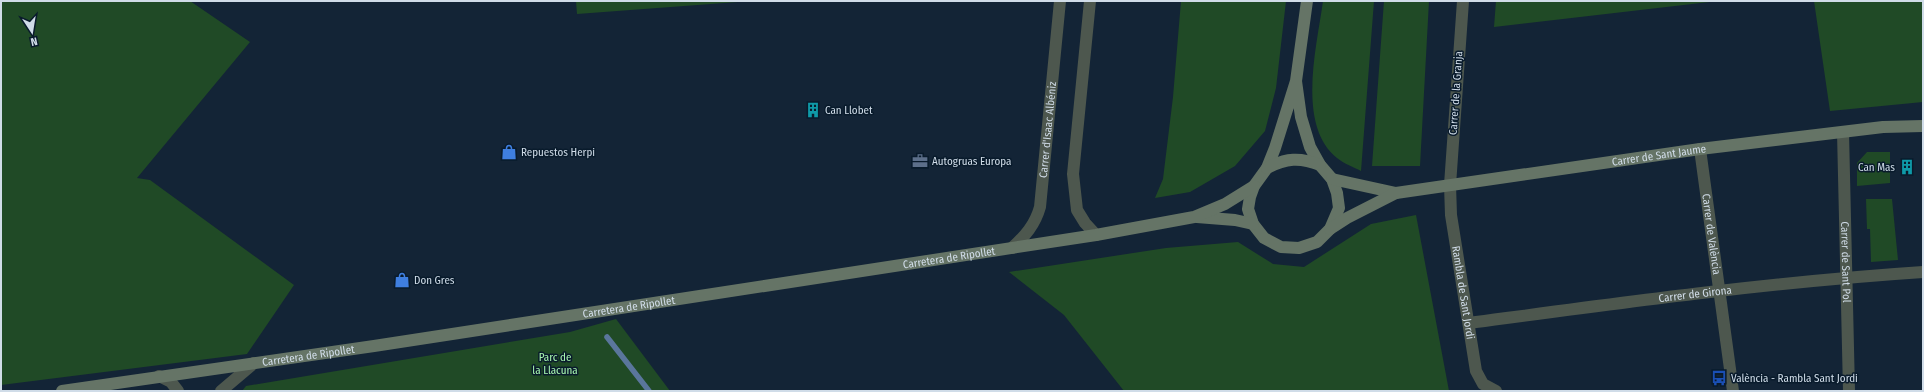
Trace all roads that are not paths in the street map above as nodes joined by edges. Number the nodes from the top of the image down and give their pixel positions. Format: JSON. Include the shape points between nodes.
{"nodes":[{"id":1,"x":1060,"y":1,"type":"edge"},
{"id":2,"x":1090,"y":1,"type":"edge"},
{"id":3,"x":1307,"y":1,"type":"edge"},
{"id":4,"x":1463,"y":1,"type":"edge"},
{"id":5,"x":1296,"y":81,"type":"junction"},
{"id":6,"x":1923,"y":126,"type":"edge"},
{"id":7,"x":1843,"y":132,"type":"junction"},
{"id":8,"x":1700,"y":149,"type":"junction"},
{"id":9,"x":1320,"y":165,"type":"junction"},
{"id":10,"x":1267,"y":168,"type":"junction"},
{"id":11,"x":1332,"y":179,"type":"junction"},
{"id":12,"x":1450,"y":185,"type":"junction"},
{"id":13,"x":1254,"y":186,"type":"junction"},
{"id":14,"x":1396,"y":193,"type":"junction"},
{"id":15,"x":1194,"y":217,"type":"junction"},
{"id":16,"x":1253,"y":224,"type":"junction"},
{"id":17,"x":1330,"y":229,"type":"junction"},
{"id":18,"x":1096,"y":235,"type":"junction"},
{"id":19,"x":1012,"y":248,"type":"junction"},
{"id":20,"x":1923,"y":272,"type":"edge"},
{"id":21,"x":1846,"y":277,"type":"junction"},
{"id":22,"x":1719,"y":290,"type":"junction"},
{"id":23,"x":1469,"y":323,"type":"junction"},
{"id":24,"x":254,"y":363,"type":"junction"},
{"id":25,"x":159,"y":376,"type":"junction"},
{"id":26,"x":62,"y":391,"type":"edge"},
{"id":27,"x":178,"y":391,"type":"edge"},
{"id":28,"x":221,"y":391,"type":"edge"},
{"id":29,"x":1496,"y":391,"type":"edge"},
{"id":30,"x":1733,"y":391,"type":"edge"},
{"id":31,"x":1850,"y":391,"type":"edge"}],
"edges":[{"from":1,"to":19,"type":"street","name":"Carrer d'Isaac Albéniz","via":[[1040,207],[1035,223]]},
{"from":2,"to":18,"type":"street","via":[[1073,174],[1077,210],[1084,223]]},
{"from":3,"to":5,"type":"street"},
{"from":4,"to":12,"type":"street","name":"Carrer de la Granja"},
{"from":5,"to":9,"type":"street","via":[[1301,117],[1310,147]]},
{"from":5,"to":10,"type":"street"},
{"from":6,"to":7,"type":"street","name":"Carrer de Sant Jaume"},
{"from":7,"to":8,"type":"street","name":"Carrer de Sant Jaume"},
{"from":7,"to":21,"type":"street","name":"Carrer de Sant Pol"},
{"from":8,"to":12,"type":"street","name":"Carrer de Sant Jaume"},
{"from":8,"to":22,"type":"street","name":"Carrer de València"},
{"from":9,"to":10,"type":"street","via":[[1308,160],[1295,159],[1280,161]]},
{"from":9,"to":11,"type":"street"},
{"from":10,"to":13,"type":"street"},
{"from":11,"to":14,"type":"street","name":"Carrer de Sant Jaume"},
{"from":11,"to":17,"type":"street","via":[[1339,208]]},
{"from":12,"to":14,"type":"street","name":"Carrer de Sant Jaume"},
{"from":12,"to":23,"type":"street","name":"Rambla de Sant Jordi","via":[[1451,215]]},
{"from":13,"to":15,"type":"street","name":"Carretera de Ripollet","via":[[1225,204]]},
{"from":13,"to":16,"type":"street","via":[[1248,209]]},
{"from":14,"to":17,"type":"street","name":"Carrer de Sant Jaume"},
{"from":15,"to":16,"type":"street","name":"Carretera de Ripollet"},
{"from":15,"to":18,"type":"street","name":"Carretera de Ripollet"},
{"from":16,"to":17,"type":"street","via":[[1264,238],[1281,247],[1299,248],[1317,242]]},
{"from":18,"to":19,"type":"street","name":"Carretera de Ripollet"},
{"from":19,"to":24,"type":"street","name":"Carretera de Ripollet"},
{"from":20,"to":21,"type":"street","name":"Carrer de Girona"},
{"from":21,"to":22,"type":"street","name":"Carrer de Girona"},
{"from":21,"to":31,"type":"street","name":"Carrer de Sant Pol"},
{"from":22,"to":23,"type":"street","name":"Carrer de Girona"},
{"from":22,"to":30,"type":"street","name":"Carrer de València"},
{"from":23,"to":29,"type":"street","name":"Rambla de Sant Jordi","via":[[1476,371],[1483,384]]},
{"from":24,"to":25,"type":"street","name":"Carretera de Ripollet"},
{"from":24,"to":28,"type":"street"},
{"from":25,"to":26,"type":"street","name":"Carretera de Ripollet"},
{"from":25,"to":27,"type":"street","via":[[171,382]]}]}
